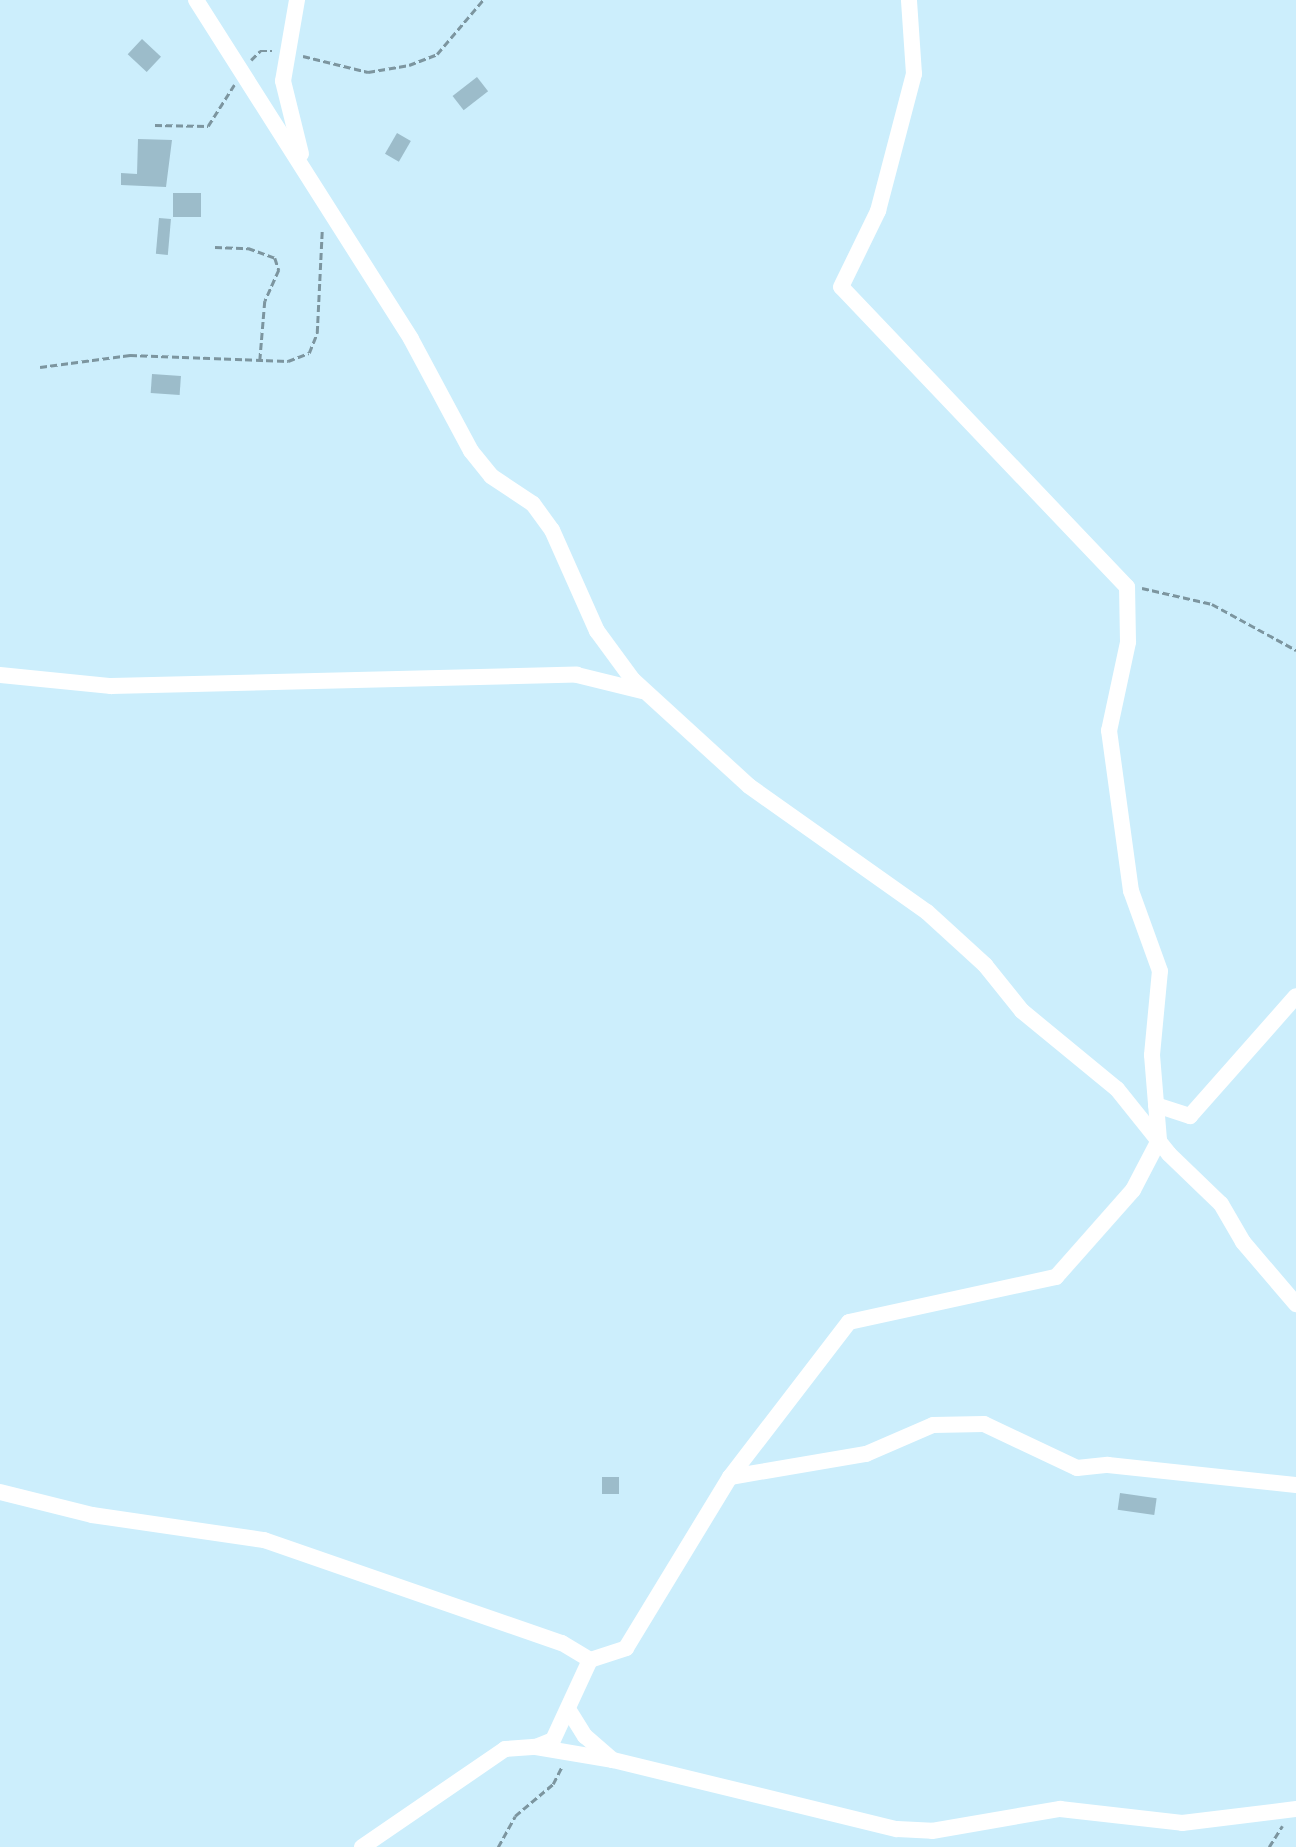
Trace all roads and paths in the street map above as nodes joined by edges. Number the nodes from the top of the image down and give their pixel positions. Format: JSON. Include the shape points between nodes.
{"nodes":[{"id":1,"x":196,"y":0,"type":"edge"},
{"id":2,"x":297,"y":0,"type":"edge"},
{"id":3,"x":483,"y":0,"type":"edge"},
{"id":4,"x":909,"y":0,"type":"edge"},
{"id":5,"x":285,"y":51,"type":"junction"},
{"id":6,"x":241,"y":71,"type":"junction"},
{"id":7,"x":155,"y":125,"type":"dead end"},
{"id":8,"x":307,"y":174,"type":"junction"},
{"id":9,"x":323,"y":225,"type":"dead end"},
{"id":10,"x":215,"y":247,"type":"dead end"},
{"id":11,"x":260,"y":360,"type":"junction"},
{"id":12,"x":40,"y":367,"type":"dead end"},
{"id":13,"x":1128,"y":587,"type":"junction"},
{"id":14,"x":1296,"y":650,"type":"edge"},
{"id":15,"x":0,"y":675,"type":"edge"},
{"id":16,"x":648,"y":694,"type":"junction"},
{"id":17,"x":1296,"y":996,"type":"edge"},
{"id":18,"x":1156,"y":1105,"type":"junction"},
{"id":19,"x":1159,"y":1140,"type":"junction"},
{"id":20,"x":1296,"y":1304,"type":"edge"},
{"id":21,"x":730,"y":1477,"type":"junction"},
{"id":22,"x":1296,"y":1485,"type":"edge"},
{"id":23,"x":0,"y":1492,"type":"edge"},
{"id":24,"x":590,"y":1660,"type":"junction"},
{"id":25,"x":568,"y":1709,"type":"junction"},
{"id":26,"x":536,"y":1747,"type":"junction"},
{"id":27,"x":569,"y":1753,"type":"junction"},
{"id":28,"x":612,"y":1760,"type":"junction"},
{"id":29,"x":1294,"y":1810,"type":"edge"},
{"id":30,"x":362,"y":1847,"type":"edge"},
{"id":31,"x":498,"y":1847,"type":"edge"},
{"id":32,"x":1269,"y":1847,"type":"edge"}],
"edges":[{"from":1,"to":6,"type":"street"},
{"from":2,"to":5,"type":"street"},
{"from":3,"to":5,"type":"path","via":[[438,54],[409,65],[368,72]]},
{"from":4,"to":13,"type":"street","via":[[914,74],[878,211],[841,287]]},
{"from":5,"to":6,"type":"path","via":[[260,51]]},
{"from":5,"to":8,"type":"street","via":[[283,81]]},
{"from":6,"to":7,"type":"path","via":[[208,126]]},
{"from":6,"to":8,"type":"street"},
{"from":8,"to":16,"type":"street","via":[[411,339],[471,451],[491,476],[533,504],[552,530],[597,631]]},
{"from":9,"to":11,"type":"path","via":[[317,333],[309,353],[288,361]]},
{"from":10,"to":11,"type":"path","via":[[248,248],[275,258],[279,270],[265,301]]},
{"from":11,"to":12,"type":"path","via":[[130,355]]},
{"from":13,"to":14,"type":"path","via":[[1213,604]]},
{"from":13,"to":18,"type":"street","via":[[1128,642],[1109,731],[1131,891],[1160,971],[1152,1055]]},
{"from":15,"to":16,"type":"street","via":[[111,686],[577,676]]},
{"from":16,"to":19,"type":"street","via":[[749,786],[927,912],[985,965],[1022,1011],[1117,1089]]},
{"from":17,"to":18,"type":"street","via":[[1190,1116]]},
{"from":18,"to":19,"type":"street"},
{"from":19,"to":20,"type":"street","via":[[1221,1204],[1243,1242]]},
{"from":19,"to":21,"type":"street","via":[[1133,1190],[1056,1277],[849,1322]]},
{"from":21,"to":22,"type":"street","via":[[866,1454],[933,1425],[984,1424],[1077,1468],[1108,1465]]},
{"from":21,"to":24,"type":"street","via":[[626,1647]]},
{"from":23,"to":24,"type":"street","via":[[92,1515],[264,1540],[562,1643]]},
{"from":24,"to":25,"type":"street"},
{"from":25,"to":26,"type":"street","via":[[553,1740]]},
{"from":25,"to":28,"type":"street","via":[[585,1736]]},
{"from":26,"to":27,"type":"street"},
{"from":26,"to":30,"type":"street","via":[[505,1749],[485,1760]]},
{"from":27,"to":28,"type":"street"},
{"from":27,"to":31,"type":"path","via":[[553,1784],[515,1816]]},
{"from":28,"to":29,"type":"street","via":[[897,1829],[932,1831],[1060,1809],[1182,1823]]},
{"from":29,"to":32,"type":"path"}]}
